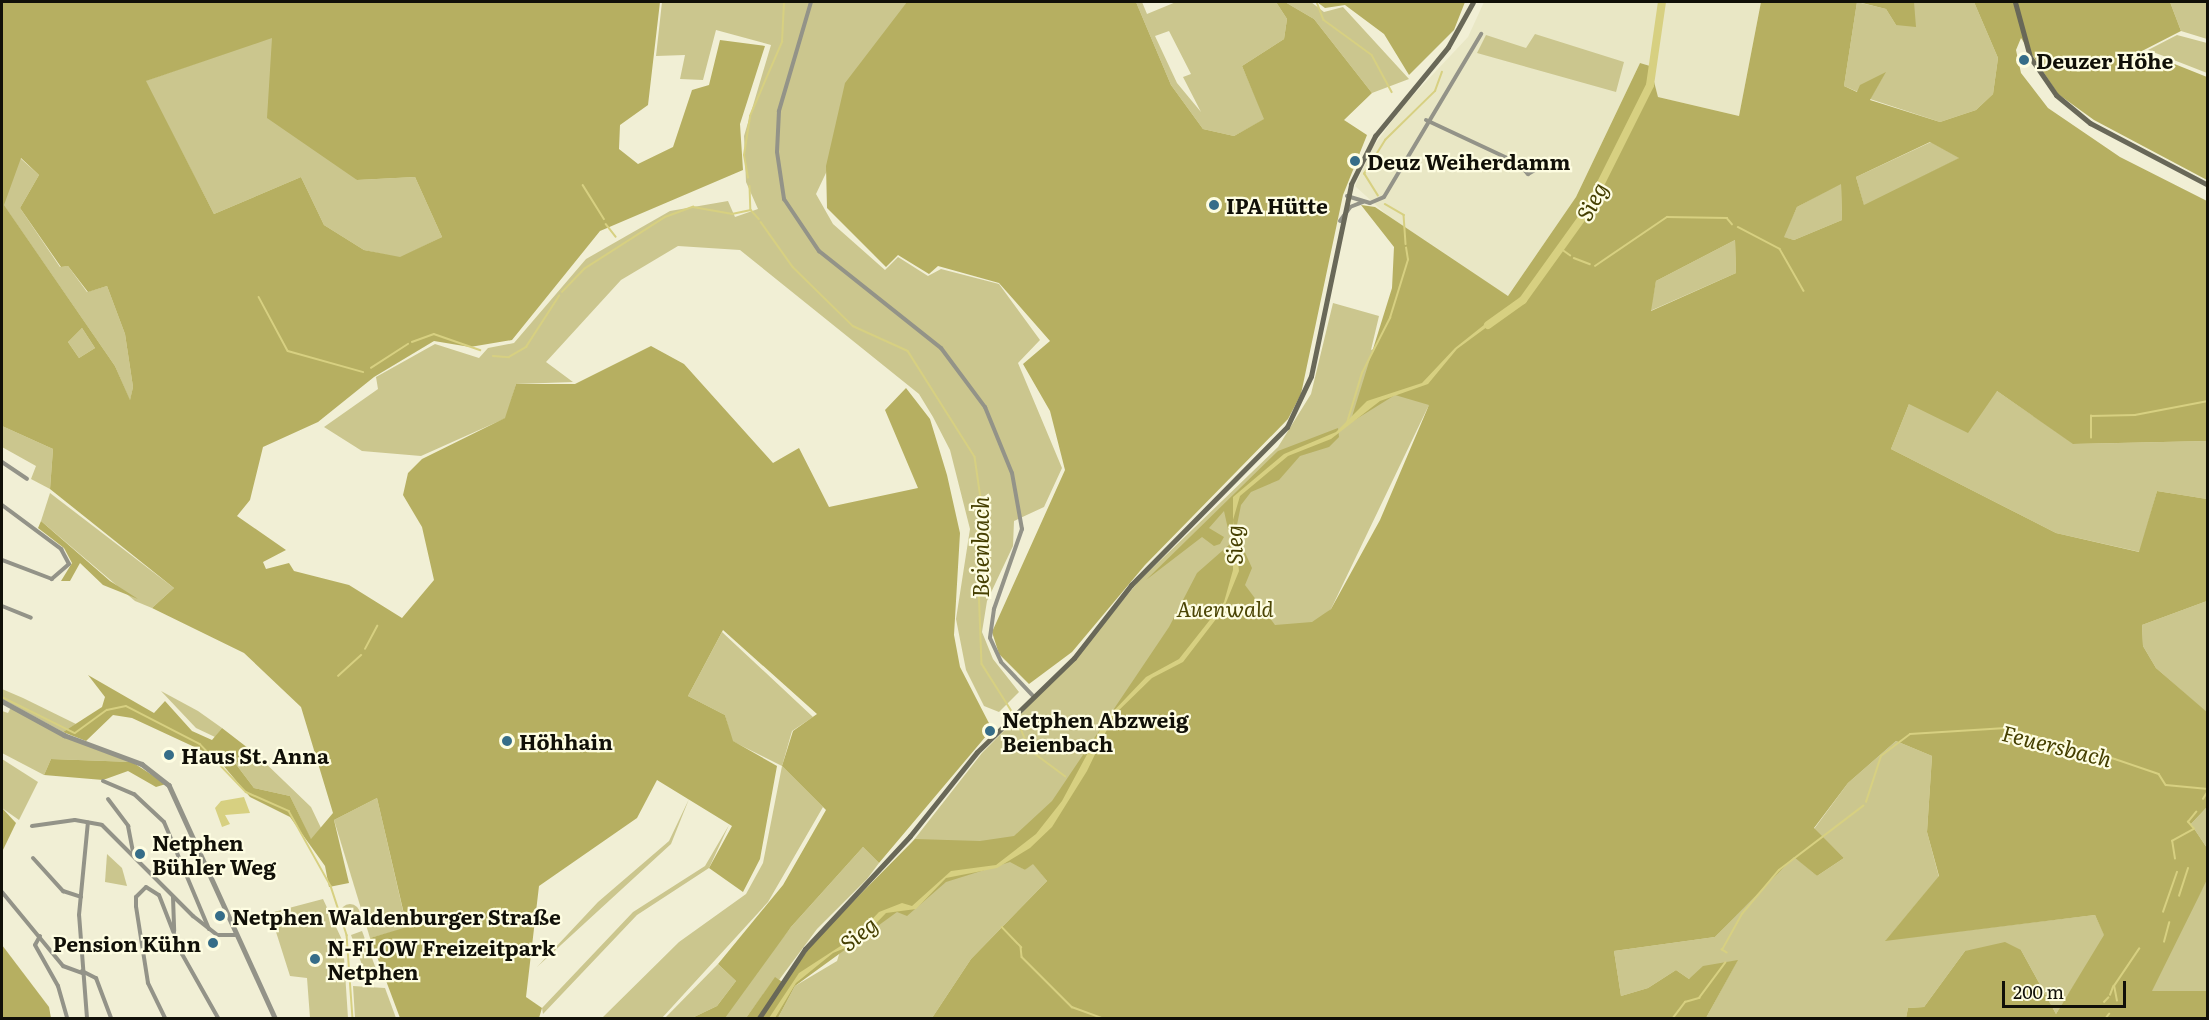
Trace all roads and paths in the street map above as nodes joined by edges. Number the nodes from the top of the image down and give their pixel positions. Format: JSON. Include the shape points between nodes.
{"nodes":[{"id":1,"x":811,"y":2,"type":"edge"},
{"id":2,"x":1473,"y":2,"type":"edge"},
{"id":3,"x":2015,"y":2,"type":"edge"},
{"id":4,"x":1481,"y":34,"type":"dead end"},
{"id":5,"x":1426,"y":120,"type":"junction"},
{"id":6,"x":1518,"y":163,"type":"dead end"},
{"id":7,"x":2208,"y":185,"type":"edge"},
{"id":8,"x":1347,"y":196,"type":"junction"},
{"id":9,"x":1363,"y":202,"type":"junction"},
{"id":10,"x":1340,"y":221,"type":"junction"},
{"id":11,"x":2,"y":462,"type":"edge"},
{"id":12,"x":27,"y":478,"type":"dead end"},
{"id":13,"x":2,"y":505,"type":"edge"},
{"id":14,"x":2,"y":560,"type":"edge"},
{"id":15,"x":2,"y":606,"type":"edge"},
{"id":16,"x":31,"y":618,"type":"dead end"},
{"id":17,"x":1033,"y":696,"type":"junction"},
{"id":18,"x":2,"y":700,"type":"edge"},
{"id":19,"x":103,"y":782,"type":"dead end"},
{"id":20,"x":108,"y":799,"type":"dead end"},
{"id":21,"x":88,"y":822,"type":"junction"},
{"id":22,"x":32,"y":826,"type":"dead end"},
{"id":23,"x":133,"y":851,"type":"junction"},
{"id":24,"x":33,"y":858,"type":"dead end"},
{"id":25,"x":2,"y":892,"type":"edge"},
{"id":26,"x":173,"y":896,"type":"junction"},
{"id":27,"x":81,"y":897,"type":"junction"},
{"id":28,"x":209,"y":929,"type":"junction"},
{"id":29,"x":174,"y":932,"type":"junction"},
{"id":30,"x":235,"y":935,"type":"junction"},
{"id":31,"x":40,"y":936,"type":"junction"},
{"id":32,"x":82,"y":972,"type":"junction"},
{"id":33,"x":67,"y":1018,"type":"edge"},
{"id":34,"x":87,"y":1018,"type":"edge"},
{"id":35,"x":111,"y":1018,"type":"edge"},
{"id":36,"x":165,"y":1018,"type":"edge"},
{"id":37,"x":218,"y":1018,"type":"edge"},
{"id":38,"x":275,"y":1018,"type":"edge"},
{"id":39,"x":759,"y":1018,"type":"edge"}],
"edges":[{"from":1,"to":17,"type":"street","via":[[778,117],[784,199],[819,251],[941,348],[985,407],[1012,473],[1022,529],[994,609],[990,638],[1001,662]]},
{"from":2,"to":8,"type":"main road","via":[[1448,47],[1375,136]]},
{"from":3,"to":7,"type":"main road","via":[[2030,57],[2065,104],[2116,138]]},
{"from":4,"to":5,"type":"street"},
{"from":5,"to":6,"type":"street"},
{"from":5,"to":9,"type":"street","via":[[1384,197]]},
{"from":8,"to":9,"type":"street"},
{"from":8,"to":10,"type":"main road"},
{"from":9,"to":10,"type":"street","via":[[1350,207]]},
{"from":10,"to":17,"type":"main road","via":[[1315,363],[1293,418],[1266,453],[1131,585],[1074,658]]},
{"from":11,"to":12,"type":"street"},
{"from":13,"to":14,"type":"street","via":[[61,549],[69,564],[52,579]]},
{"from":15,"to":16,"type":"street"},
{"from":17,"to":39,"type":"main road","via":[[1004,723],[904,844],[805,949]]},
{"from":18,"to":30,"type":"street","via":[[64,735],[142,764],[169,785]]},
{"from":19,"to":28,"type":"street","via":[[134,794],[164,822]]},
{"from":20,"to":23,"type":"street","via":[[128,826]]},
{"from":21,"to":22,"type":"street"},
{"from":21,"to":23,"type":"street","via":[[110,830]]},
{"from":21,"to":27,"type":"street"},
{"from":23,"to":26,"type":"street"},
{"from":24,"to":27,"type":"street","via":[[63,891]]},
{"from":25,"to":31,"type":"street"},
{"from":26,"to":28,"type":"street"},
{"from":26,"to":29,"type":"street"},
{"from":27,"to":32,"type":"street"},
{"from":28,"to":30,"type":"street","via":[[226,938]]},
{"from":29,"to":36,"type":"street","via":[[159,895],[146,887],[136,906],[148,983]]},
{"from":29,"to":37,"type":"street"},
{"from":30,"to":38,"type":"street"},
{"from":31,"to":32,"type":"street","via":[[63,966]]},
{"from":31,"to":33,"type":"street","via":[[35,945],[58,986]]},
{"from":32,"to":34,"type":"street"},
{"from":32,"to":35,"type":"street","via":[[96,978]]}]}
